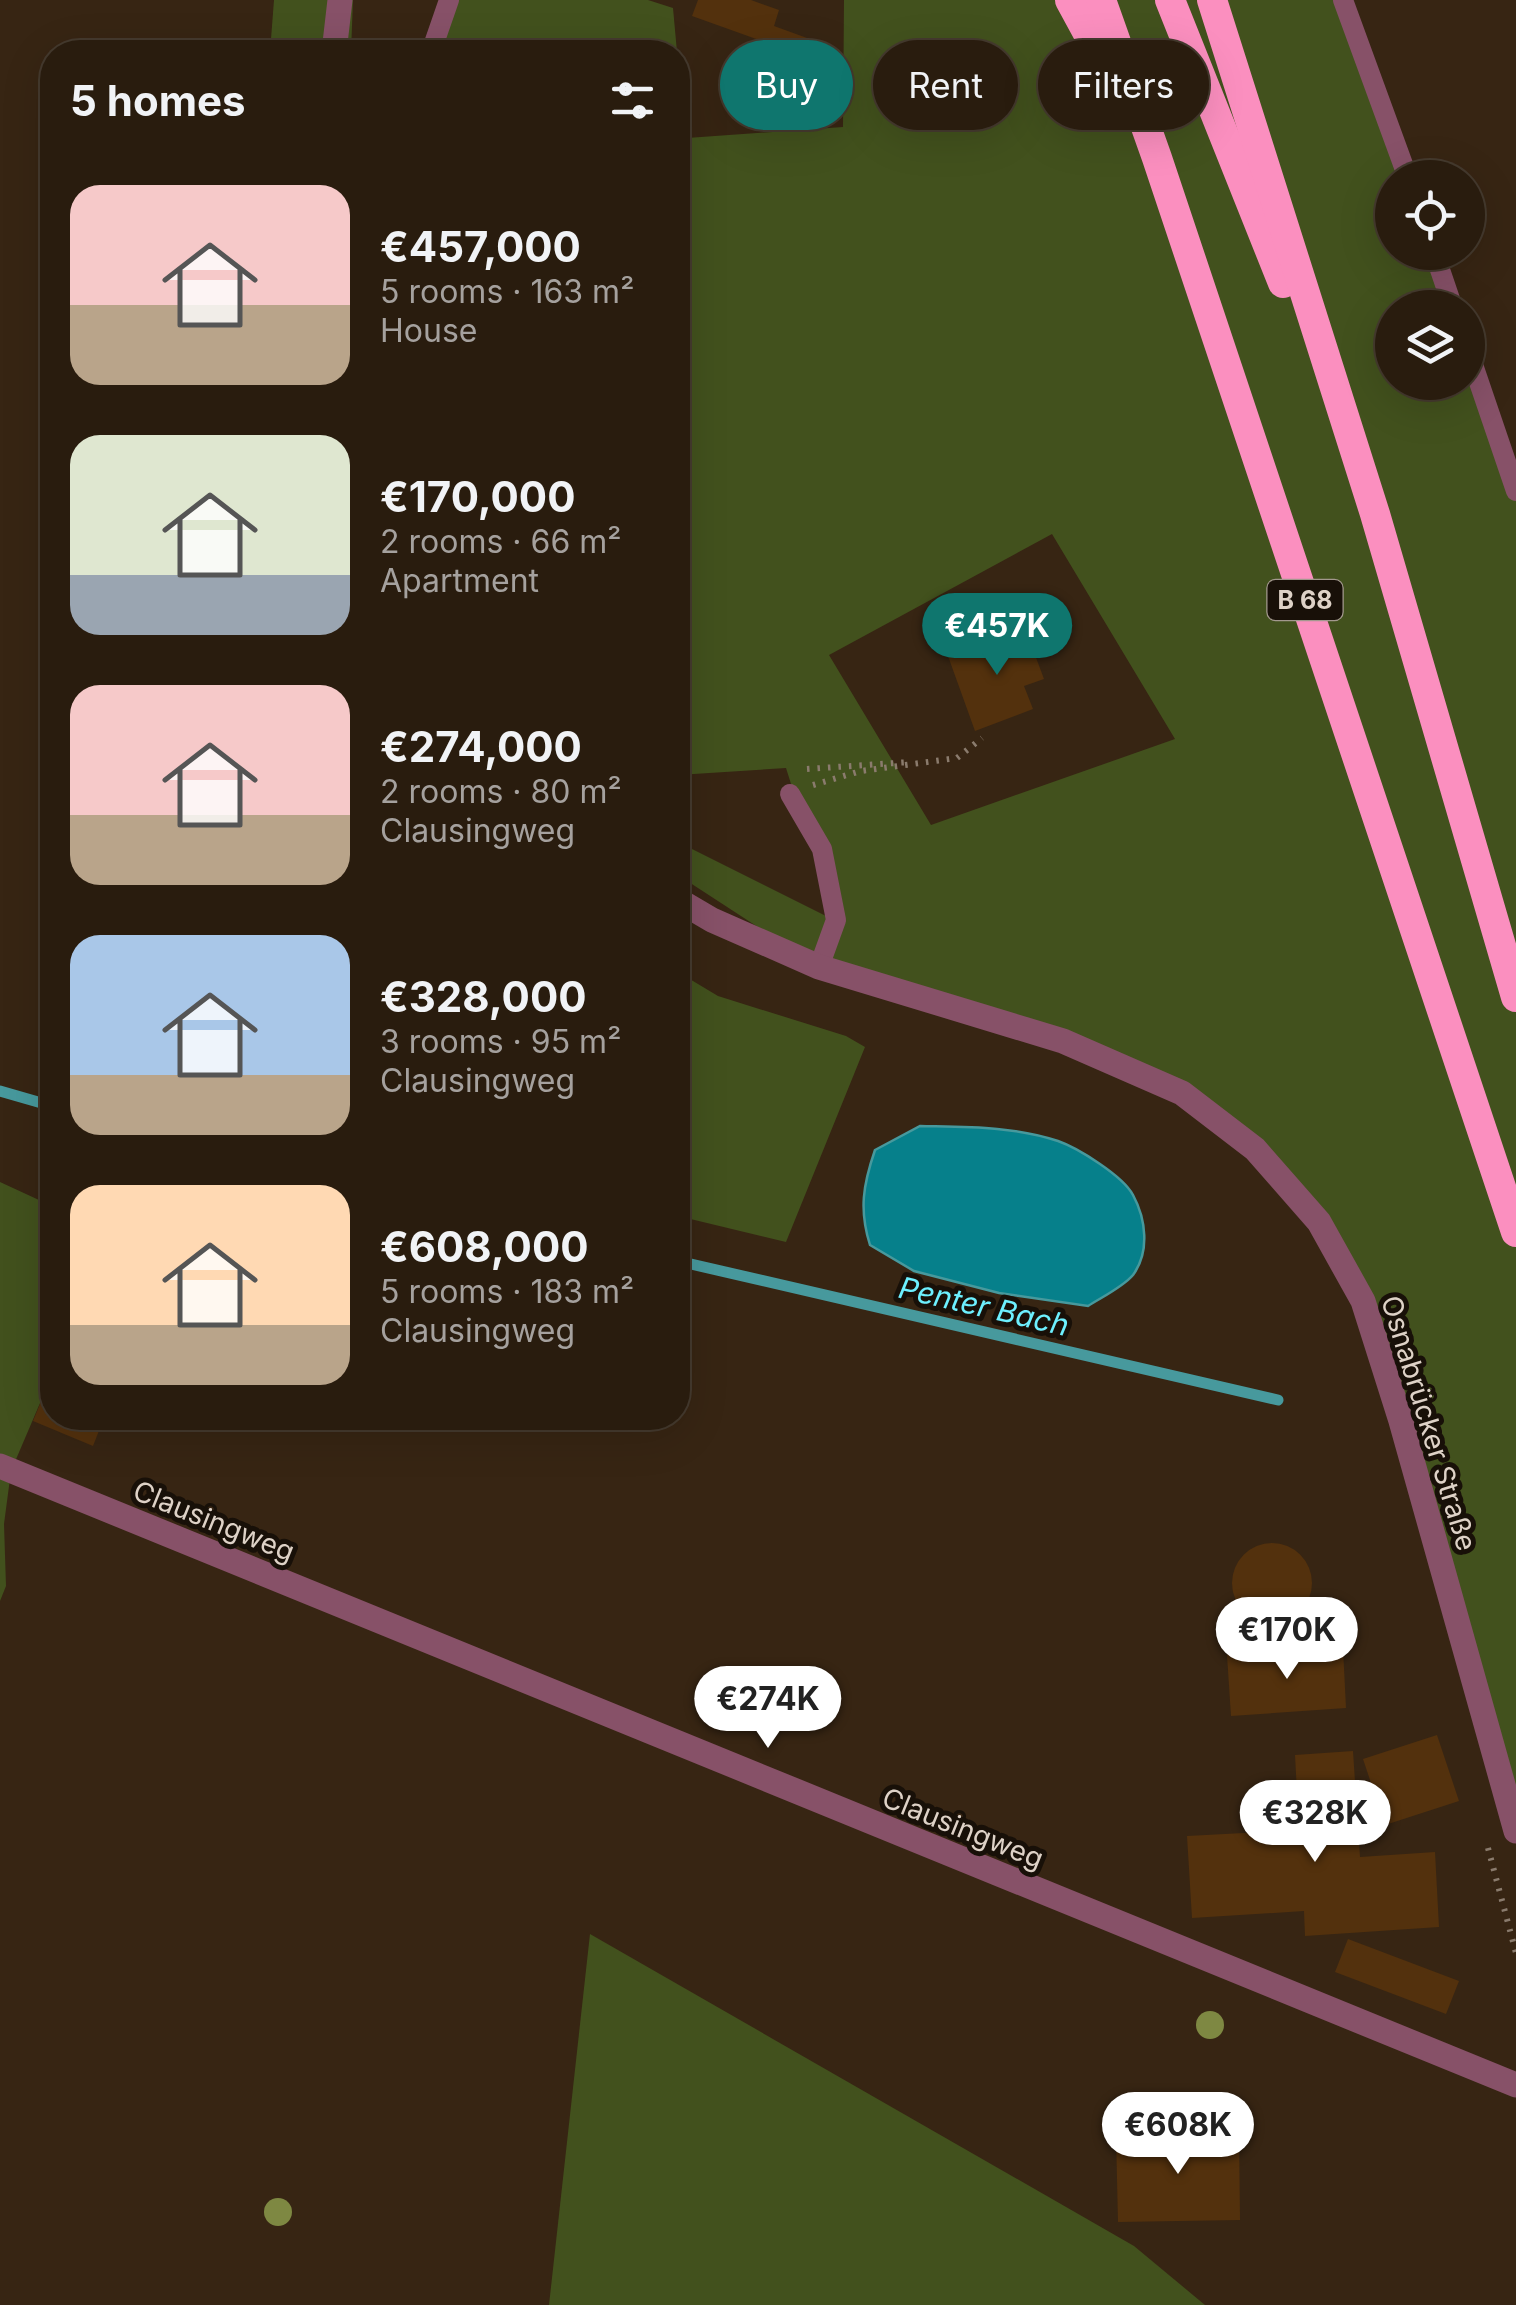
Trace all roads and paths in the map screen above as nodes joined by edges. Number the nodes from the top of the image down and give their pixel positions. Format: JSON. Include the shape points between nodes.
{"nodes":[{"id":1,"x":340,"y":0,"type":"edge"},
{"id":2,"x":449,"y":0,"type":"edge"},
{"id":3,"x":1070,"y":0,"type":"edge"},
{"id":4,"x":1101,"y":0,"type":"edge"},
{"id":5,"x":1170,"y":0,"type":"edge"},
{"id":6,"x":1212,"y":0,"type":"edge"},
{"id":7,"x":1343,"y":0,"type":"edge"},
{"id":8,"x":335,"y":40,"type":"edge"},
{"id":9,"x":435,"y":40,"type":"edge"},
{"id":10,"x":1157,"y":158,"type":"junction"},
{"id":11,"x":1401,"y":160,"type":"edge"},
{"id":12,"x":1485,"y":400,"type":"edge"},
{"id":13,"x":1516,"y":491,"type":"edge"},
{"id":14,"x":1376,"y":514,"type":"junction"},
{"id":15,"x":982,"y":738,"type":"dead end"},
{"id":16,"x":910,"y":762,"type":"junction"},
{"id":17,"x":790,"y":794,"type":"junction"},
{"id":18,"x":690,"y":907,"type":"edge"},
{"id":19,"x":819,"y":966,"type":"junction"},
{"id":20,"x":1516,"y":996,"type":"edge"},
{"id":21,"x":1516,"y":1232,"type":"edge"},
{"id":22,"x":0,"y":1466,"type":"edge"},
{"id":23,"x":1516,"y":1832,"type":"edge"},
{"id":24,"x":1486,"y":1837,"type":"dead end"},
{"id":25,"x":1516,"y":1953,"type":"edge"},
{"id":26,"x":1516,"y":2086,"type":"edge"}],
"edges":[{"from":1,"to":8,"type":"street"},
{"from":2,"to":9,"type":"lane"},
{"from":3,"to":10,"type":"highway"},
{"from":4,"to":10,"type":"highway","number":"B 68"},
{"from":5,"to":14,"type":"highway"},
{"from":6,"to":14,"type":"highway"},
{"from":7,"to":11,"type":"lane"},
{"from":10,"to":21,"type":"highway","number":"B 68"},
{"from":12,"to":13,"type":"lane"},
{"from":14,"to":20,"type":"highway"},
{"from":15,"to":16,"type":"path","via":[[957,758]]},
{"from":16,"to":17,"type":"path"},
{"from":16,"to":17,"type":"path","via":[[788,771]]},
{"from":17,"to":19,"type":"lane","via":[[822,850],[836,920]]},
{"from":18,"to":19,"type":"street","name":"Osnabrücker Straße"},
{"from":19,"to":23,"type":"street","name":"Osnabrücker Straße","via":[[1063,1042],[1182,1093],[1255,1150],[1319,1222],[1363,1301]]},
{"from":22,"to":26,"type":"street","name":"Clausingweg"},
{"from":24,"to":25,"type":"path"}]}
